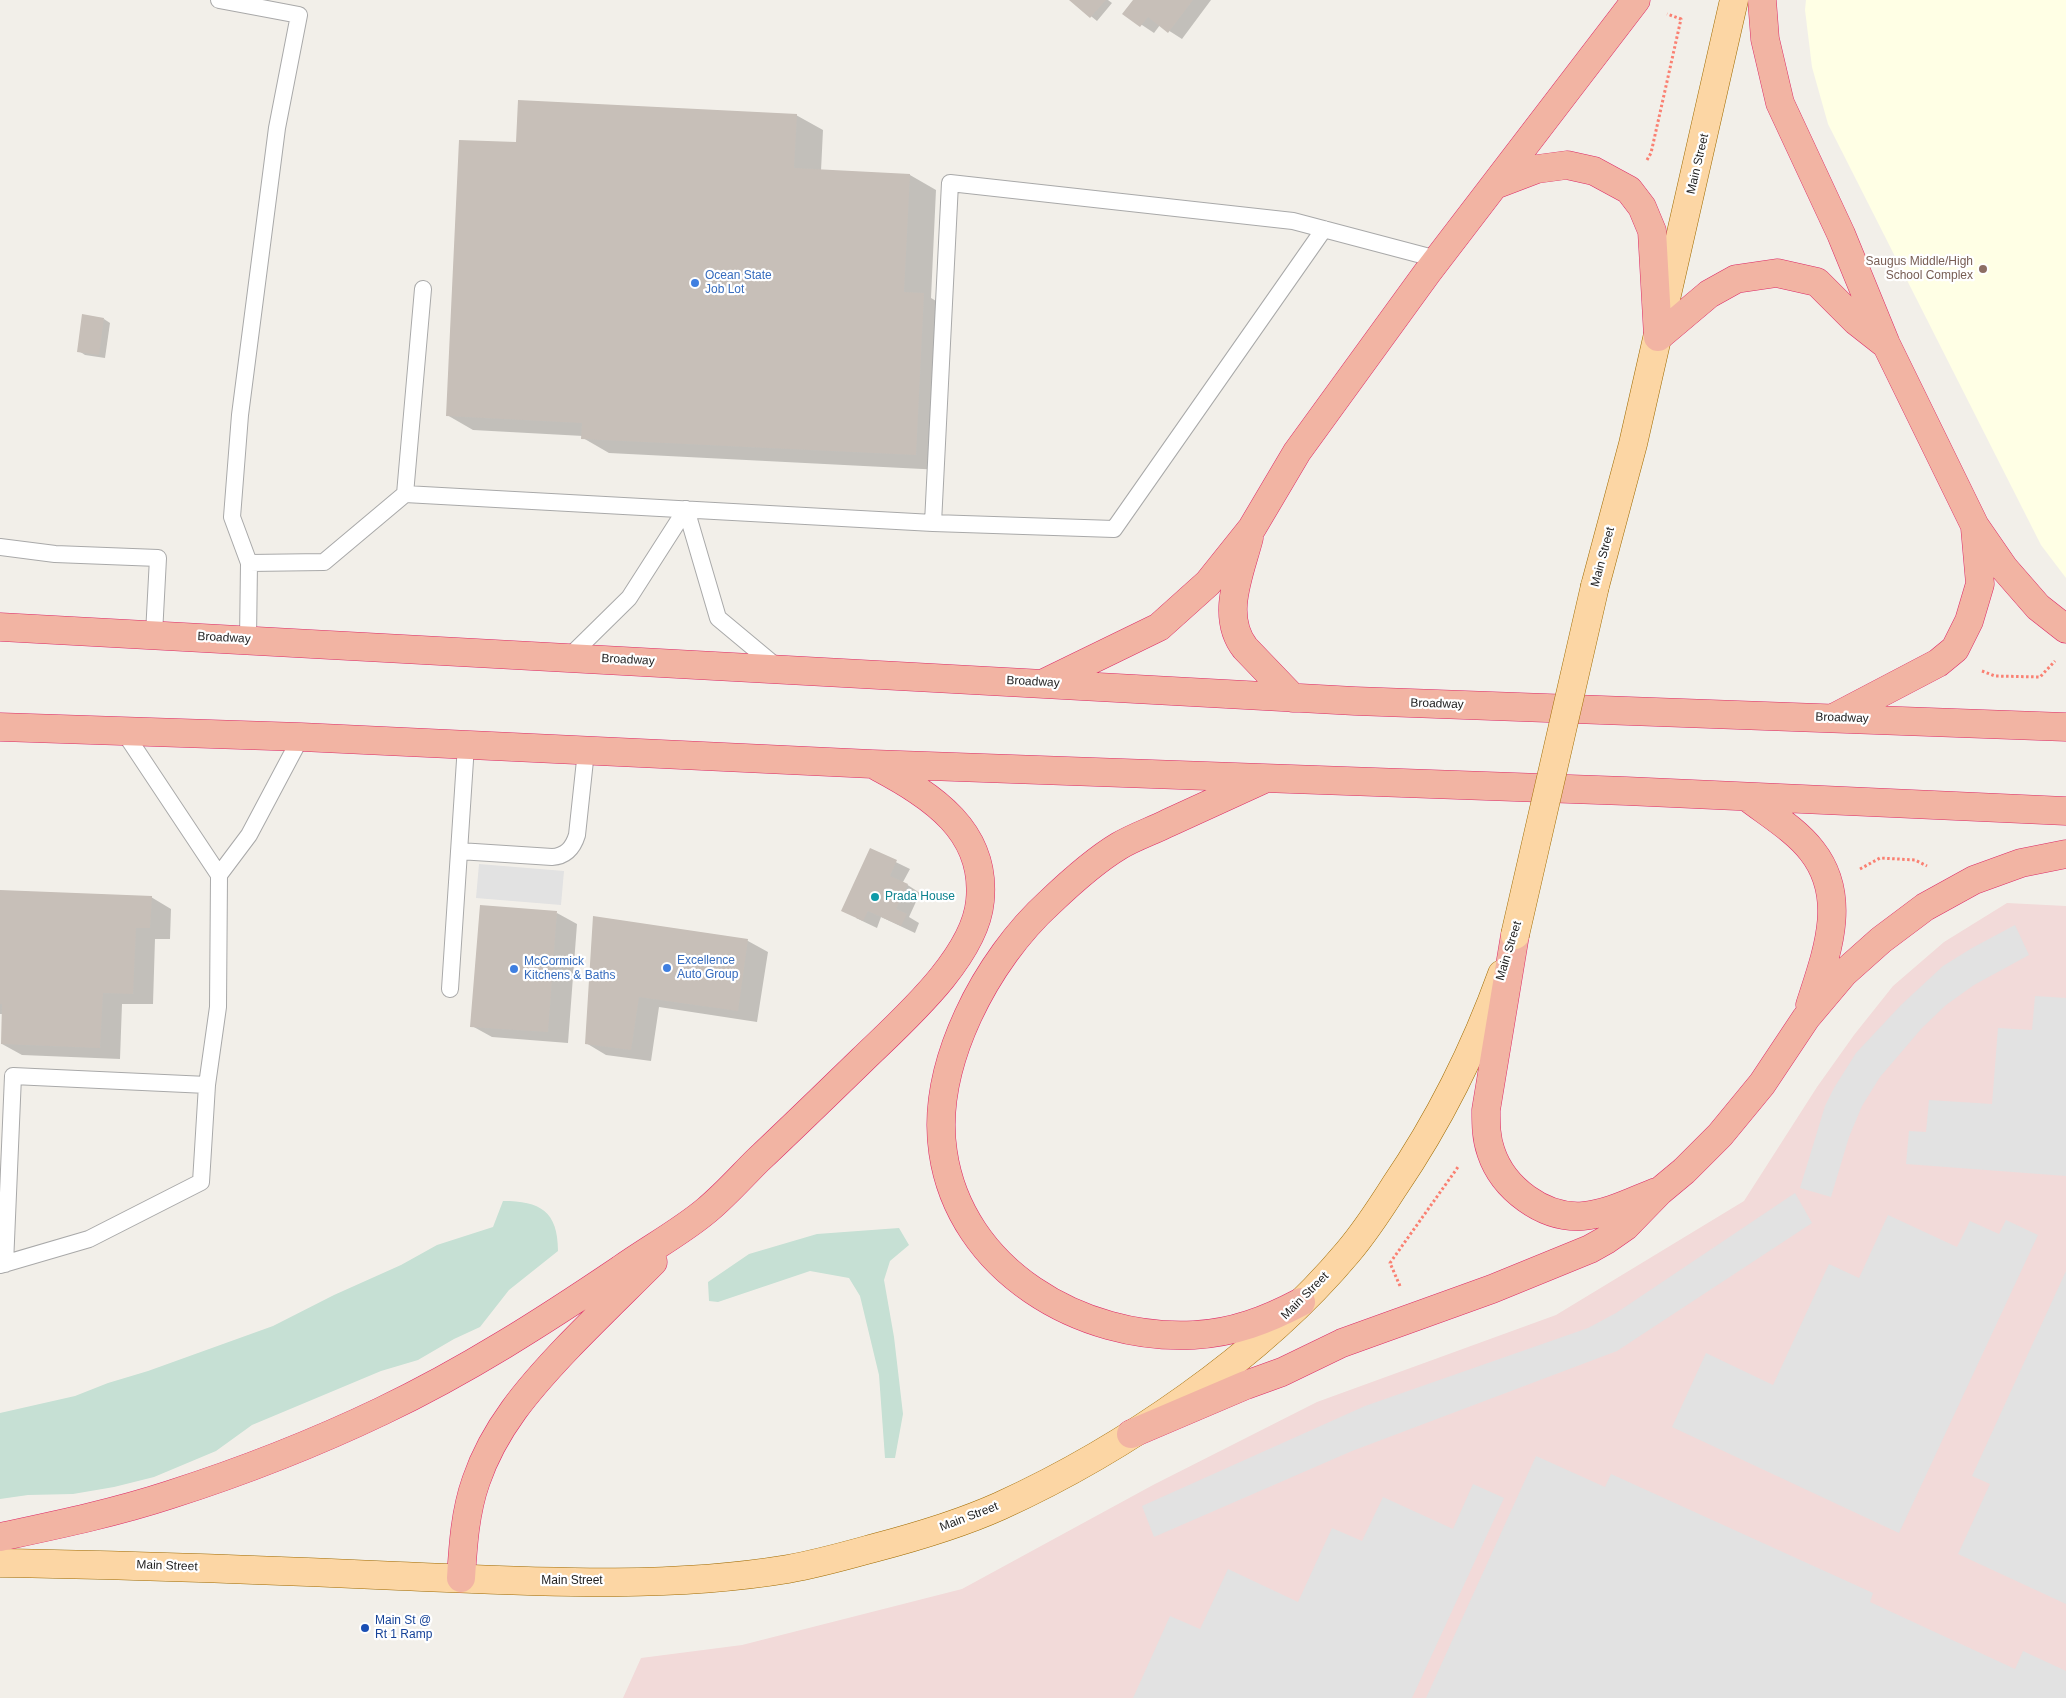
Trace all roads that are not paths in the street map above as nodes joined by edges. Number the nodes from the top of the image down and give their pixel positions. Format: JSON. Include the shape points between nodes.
{"nodes":[{"id":1,"x":219,"y":0,"type":"edge"},
{"id":2,"x":1636,"y":0,"type":"edge"},
{"id":3,"x":1734,"y":0,"type":"edge"},
{"id":4,"x":1762,"y":0,"type":"edge"},
{"id":5,"x":1495,"y":185,"type":"junction"},
{"id":6,"x":1324,"y":229,"type":"junction"},
{"id":7,"x":1437,"y":260,"type":"junction"},
{"id":8,"x":423,"y":289,"type":"dead end"},
{"id":9,"x":1658,"y":337,"type":"junction"},
{"id":10,"x":1886,"y":344,"type":"junction"},
{"id":11,"x":405,"y":494,"type":"junction"},
{"id":12,"x":686,"y":509,"type":"junction"},
{"id":13,"x":933,"y":523,"type":"junction"},
{"id":14,"x":1975,"y":526,"type":"junction"},
{"id":15,"x":1252,"y":528,"type":"junction"},
{"id":16,"x":0,"y":547,"type":"edge"},
{"id":17,"x":249,"y":563,"type":"junction"},
{"id":18,"x":0,"y":626,"type":"edge"},
{"id":19,"x":2066,"y":629,"type":"edge"},
{"id":20,"x":154,"y":634,"type":"junction"},
{"id":21,"x":248,"y":639,"type":"junction"},
{"id":22,"x":569,"y":657,"type":"junction"},
{"id":23,"x":778,"y":668,"type":"junction"},
{"id":24,"x":1044,"y":683,"type":"junction"},
{"id":25,"x":1293,"y":698,"type":"junction"},
{"id":26,"x":1833,"y":718,"type":"junction"},
{"id":27,"x":2066,"y":726,"type":"edge"},
{"id":28,"x":0,"y":727,"type":"edge"},
{"id":29,"x":124,"y":732,"type":"junction"},
{"id":30,"x":301,"y":737,"type":"junction"},
{"id":31,"x":466,"y":745,"type":"junction"},
{"id":32,"x":586,"y":751,"type":"junction"},
{"id":33,"x":872,"y":764,"type":"junction"},
{"id":34,"x":1267,"y":777,"type":"junction"},
{"id":35,"x":1747,"y":797,"type":"junction"},
{"id":36,"x":2066,"y":811,"type":"edge"},
{"id":37,"x":459,"y":851,"type":"junction"},
{"id":38,"x":2066,"y":854,"type":"edge"},
{"id":39,"x":219,"y":875,"type":"junction"},
{"id":40,"x":1515,"y":935,"type":"junction"},
{"id":41,"x":450,"y":989,"type":"dead end"},
{"id":42,"x":1806,"y":1018,"type":"junction"},
{"id":43,"x":207,"y":1085,"type":"junction"},
{"id":44,"x":1660,"y":1191,"type":"junction"},
{"id":45,"x":706,"y":1211,"type":"junction"},
{"id":46,"x":2,"y":1265,"type":"edge"},
{"id":47,"x":1301,"y":1302,"type":"junction"},
{"id":48,"x":1131,"y":1434,"type":"junction"},
{"id":49,"x":0,"y":1537,"type":"edge"},
{"id":50,"x":0,"y":1563,"type":"edge"},
{"id":51,"x":461,"y":1578,"type":"junction"}],
"edges":[{"from":1,"to":17,"type":"lane","via":[[299,14],[278,128],[240,415],[232,516]]},
{"from":2,"to":5,"type":"highway"},
{"from":3,"to":9,"type":"main road","name":"Main Street"},
{"from":4,"to":10,"type":"highway","via":[[1765,38],[1780,103],[1841,234]]},
{"from":5,"to":7,"type":"highway"},
{"from":5,"to":9,"type":"highway","via":[[1537,169],[1567,165],[1594,171],[1628,190],[1642,207],[1652,232]]},
{"from":6,"to":7,"type":"lane"},
{"from":6,"to":13,"type":"lane","via":[[1114,530]]},
{"from":6,"to":13,"type":"lane","via":[[1293,221],[950,183]]},
{"from":7,"to":15,"type":"highway","via":[[1297,452]]},
{"from":8,"to":11,"type":"lane"},
{"from":9,"to":10,"type":"highway","via":[[1709,294],[1736,279],[1777,273],[1816,282],[1856,321]]},
{"from":9,"to":40,"type":"main road","name":"Main Street","bridge":true,"via":[[1595,586]]},
{"from":10,"to":14,"type":"highway"},
{"from":11,"to":12,"type":"lane"},
{"from":11,"to":17,"type":"lane","via":[[324,562]]},
{"from":12,"to":13,"type":"lane"},
{"from":12,"to":22,"type":"lane","via":[[629,598]]},
{"from":12,"to":23,"type":"lane","via":[[718,618]]},
{"from":14,"to":19,"type":"highway","via":[[2004,568],[2038,607]]},
{"from":14,"to":26,"type":"highway","via":[[1980,584],[1969,621],[1955,649],[1931,667]]},
{"from":15,"to":24,"type":"highway","via":[[1208,583],[1159,627]]},
{"from":15,"to":25,"type":"highway","via":[[1234,595],[1234,626],[1245,648]]},
{"from":16,"to":20,"type":"lane","via":[[54,554],[158,558]]},
{"from":17,"to":21,"type":"lane"},
{"from":18,"to":20,"type":"highway","name":"Broadway"},
{"from":20,"to":21,"type":"highway","name":"Broadway"},
{"from":21,"to":22,"type":"highway","name":"Broadway"},
{"from":22,"to":23,"type":"highway","name":"Broadway"},
{"from":23,"to":24,"type":"highway","name":"Broadway"},
{"from":24,"to":25,"type":"highway","name":"Broadway"},
{"from":25,"to":26,"type":"highway","name":"Broadway"},
{"from":26,"to":27,"type":"highway","name":"Broadway"},
{"from":28,"to":29,"type":"highway"},
{"from":29,"to":30,"type":"highway"},
{"from":29,"to":39,"type":"lane"},
{"from":30,"to":31,"type":"highway"},
{"from":30,"to":39,"type":"lane","via":[[249,835]]},
{"from":31,"to":32,"type":"highway"},
{"from":31,"to":37,"type":"lane"},
{"from":32,"to":33,"type":"highway"},
{"from":32,"to":37,"type":"lane","via":[[577,835],[565,854],[552,857]]},
{"from":33,"to":34,"type":"highway"},
{"from":33,"to":45,"type":"highway","via":[[928,796],[959,825],[979,873],[979,913],[967,944],[957,959],[896,1026]]},
{"from":34,"to":35,"type":"highway"},
{"from":34,"to":47,"type":"highway","via":[[1119,846],[1055,897],[1026,926],[989,978],[960,1036],[942,1108],[943,1152],[961,1210],[987,1251],[1024,1285],[1084,1318],[1136,1331],[1193,1335],[1253,1325]]},
{"from":35,"to":36,"type":"highway"},
{"from":35,"to":42,"type":"highway","via":[[1802,840],[1823,868],[1828,883],[1833,916],[1831,932]]},
{"from":37,"to":41,"type":"lane"},
{"from":38,"to":42,"type":"highway","via":[[2006,868],[1955,889],[1904,922],[1861,957]]},
{"from":39,"to":43,"type":"lane","via":[[218,1007]]},
{"from":40,"to":44,"type":"highway","via":[[1486,1110],[1486,1135],[1499,1169],[1524,1196],[1550,1211],[1566,1214],[1583,1216],[1604,1211]]},
{"from":40,"to":47,"type":"main road","name":"Main Street","via":[[1477,1039],[1434,1124],[1397,1184],[1349,1250]]},
{"from":42,"to":44,"type":"highway","via":[[1762,1084],[1720,1135]]},
{"from":43,"to":46,"type":"lane","via":[[202,1182],[89,1239]]},
{"from":43,"to":46,"type":"lane","via":[[13,1076]]},
{"from":44,"to":48,"type":"highway","via":[[1626,1226],[1590,1249],[1342,1344]]},
{"from":45,"to":49,"type":"highway","via":[[531,1329],[383,1411],[244,1469],[167,1496]]},
{"from":45,"to":51,"type":"highway","via":[[574,1341],[528,1390],[500,1428],[482,1466],[470,1504]]},
{"from":47,"to":48,"type":"main road","name":"Main Street","via":[[1223,1369],[1168,1411]]},
{"from":48,"to":51,"type":"main road","name":"Main Street","via":[[998,1507],[918,1536],[839,1558],[786,1569],[647,1581],[545,1582]]},
{"from":50,"to":51,"type":"main road","name":"Main Street","via":[[181,1566]]}]}
